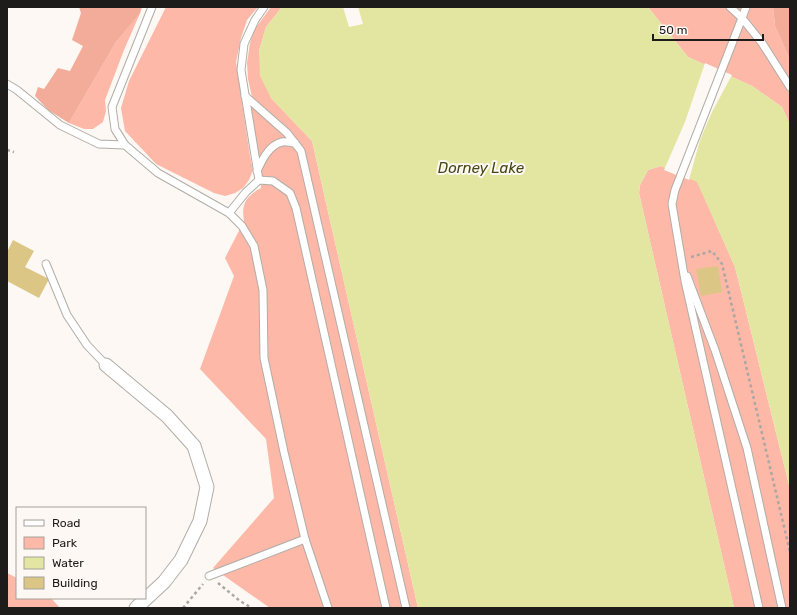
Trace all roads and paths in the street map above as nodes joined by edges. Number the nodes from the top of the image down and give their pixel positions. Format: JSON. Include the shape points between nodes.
{"nodes":[{"id":1,"x":152,"y":7,"type":"edge"},
{"id":2,"x":264,"y":7,"type":"edge"},
{"id":3,"x":730,"y":7,"type":"edge"},
{"id":4,"x":746,"y":7,"type":"edge"},
{"id":5,"x":742,"y":18,"type":"junction"},
{"id":6,"x":7,"y":84,"type":"edge"},
{"id":7,"x":790,"y":87,"type":"edge"},
{"id":8,"x":245,"y":96,"type":"junction"},
{"id":9,"x":295,"y":143,"type":"junction"},
{"id":10,"x":125,"y":145,"type":"junction"},
{"id":11,"x":7,"y":150,"type":"edge"},
{"id":12,"x":14,"y":152,"type":"dead end"},
{"id":13,"x":257,"y":171,"type":"junction"},
{"id":14,"x":259,"y":180,"type":"junction"},
{"id":15,"x":229,"y":213,"type":"junction"},
{"id":16,"x":688,"y":250,"type":"dead end"},
{"id":17,"x":681,"y":260,"type":"junction"},
{"id":18,"x":46,"y":264,"type":"dead end"},
{"id":19,"x":106,"y":365,"type":"joint"},
{"id":20,"x":305,"y":539,"type":"junction"},
{"id":21,"x":790,"y":552,"type":"edge"},
{"id":22,"x":209,"y":576,"type":"junction"},
{"id":23,"x":146,"y":599,"type":"edge"},
{"id":24,"x":146,"y":599,"type":"edge"},
{"id":25,"x":136,"y":608,"type":"edge"},
{"id":26,"x":183,"y":608,"type":"edge"},
{"id":27,"x":252,"y":608,"type":"edge"},
{"id":28,"x":328,"y":608,"type":"edge"},
{"id":29,"x":386,"y":608,"type":"edge"},
{"id":30,"x":406,"y":608,"type":"edge"},
{"id":31,"x":759,"y":608,"type":"edge"},
{"id":32,"x":782,"y":608,"type":"edge"}],
"edges":[{"from":1,"to":10,"type":"lane","via":[[112,107],[115,129]]},
{"from":2,"to":8,"type":"lane","via":[[244,44],[241,70]]},
{"from":3,"to":5,"type":"lane"},
{"from":4,"to":5,"type":"lane"},
{"from":5,"to":7,"type":"lane","via":[[762,43]]},
{"from":5,"to":17,"type":"lane","via":[[675,190],[672,204]]},
{"from":6,"to":10,"type":"lane","via":[[60,125],[99,144]]},
{"from":8,"to":9,"type":"lane"},
{"from":8,"to":13,"type":"lane"},
{"from":9,"to":13,"type":"lane","via":[[282,142],[273,147]]},
{"from":9,"to":30,"type":"lane","via":[[301,151],[312,194]]},
{"from":10,"to":15,"type":"lane","via":[[158,173]]},
{"from":11,"to":12,"type":"path"},
{"from":13,"to":14,"type":"lane"},
{"from":14,"to":15,"type":"lane"},
{"from":14,"to":29,"type":"lane","via":[[273,181],[290,193],[296,208]]},
{"from":15,"to":20,"type":"lane","via":[[242,226],[254,246],[263,290],[264,358]]},
{"from":16,"to":21,"type":"path","via":[[690,257],[712,251],[722,264]]},
{"from":17,"to":31,"type":"lane"},
{"from":17,"to":32,"type":"lane","via":[[715,350],[747,448]]},
{"from":18,"to":19,"type":"lane","via":[[67,314],[87,345]]},
{"from":19,"to":23,"type":"street","via":[[167,416],[194,446],[207,487],[200,521],[181,560],[164,582]]},
{"from":20,"to":22,"type":"lane"},
{"from":20,"to":28,"type":"lane"},
{"from":22,"to":26,"type":"path"},
{"from":22,"to":27,"type":"path"},
{"from":24,"to":25,"type":"street"}]}
